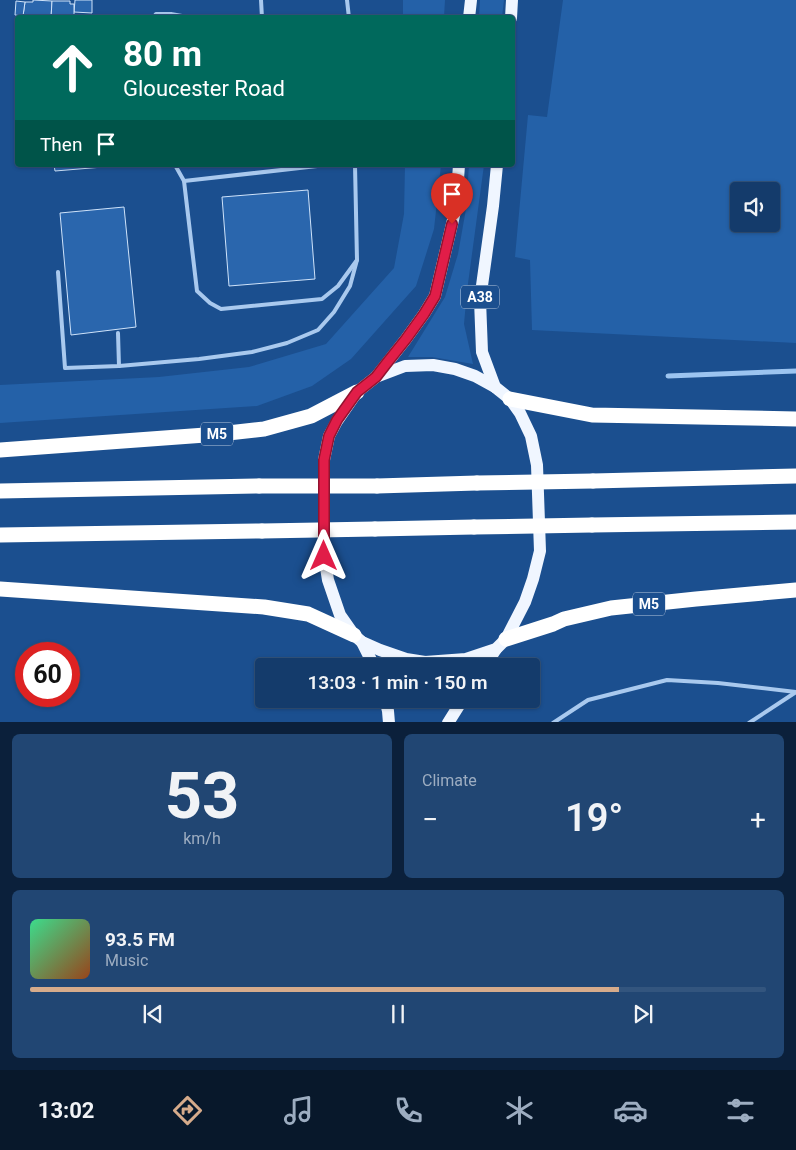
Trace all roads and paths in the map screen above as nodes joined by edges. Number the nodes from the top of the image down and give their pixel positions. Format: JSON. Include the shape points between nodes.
{"nodes":[{"id":1,"x":261,"y":0,"type":"edge"},
{"id":2,"x":347,"y":0,"type":"edge"},
{"id":3,"x":471,"y":0,"type":"edge"},
{"id":4,"x":512,"y":0,"type":"edge"},
{"id":5,"x":155,"y":15,"type":"edge"},
{"id":6,"x":176,"y":15,"type":"edge"},
{"id":7,"x":262,"y":15,"type":"edge"},
{"id":8,"x":348,"y":15,"type":"edge"},
{"id":9,"x":469,"y":15,"type":"edge"},
{"id":10,"x":511,"y":15,"type":"edge"},
{"id":11,"x":176,"y":167,"type":"edge"},
{"id":12,"x":270,"y":167,"type":"edge"},
{"id":13,"x":310,"y":167,"type":"edge"},
{"id":14,"x":355,"y":167,"type":"edge"},
{"id":15,"x":459,"y":167,"type":"edge"},
{"id":16,"x":497,"y":167,"type":"edge"},
{"id":17,"x":271,"y":172,"type":"junction"},
{"id":18,"x":184,"y":181,"type":"junction"},
{"id":19,"x":357,"y":260,"type":"junction"},
{"id":20,"x":58,"y":272,"type":"dead end"},
{"id":21,"x":118,"y":333,"type":"dead end"},
{"id":22,"x":119,"y":366,"type":"junction"},
{"id":23,"x":376,"y":377,"type":"junction"},
{"id":24,"x":495,"y":387,"type":"junction"},
{"id":25,"x":357,"y":392,"type":"junction"},
{"id":26,"x":510,"y":399,"type":"junction"},
{"id":27,"x":796,"y":419,"type":"edge"},
{"id":28,"x":0,"y":450,"type":"edge"},
{"id":29,"x":796,"y":476,"type":"edge"},
{"id":30,"x":0,"y":491,"type":"edge"},
{"id":31,"x":796,"y":522,"type":"edge"},
{"id":32,"x":0,"y":535,"type":"edge"},
{"id":33,"x":0,"y":589,"type":"edge"},
{"id":34,"x":796,"y":590,"type":"edge"},
{"id":35,"x":358,"y":638,"type":"junction"},
{"id":36,"x":501,"y":644,"type":"junction"},
{"id":37,"x":369,"y":658,"type":"edge"},
{"id":38,"x":491,"y":658,"type":"edge"},
{"id":39,"x":796,"y":692,"type":"edge"},
{"id":40,"x":387,"y":708,"type":"edge"},
{"id":41,"x":457,"y":708,"type":"edge"},
{"id":42,"x":389,"y":722,"type":"edge"},
{"id":43,"x":448,"y":722,"type":"edge"},
{"id":44,"x":553,"y":722,"type":"edge"},
{"id":45,"x":749,"y":722,"type":"edge"}],
"edges":[{"from":1,"to":7,"type":"lane"},
{"from":2,"to":8,"type":"lane"},
{"from":3,"to":9,"type":"main road"},
{"from":4,"to":10,"type":"main road"},
{"from":5,"to":6,"type":"lane"},
{"from":11,"to":18,"type":"lane"},
{"from":12,"to":17,"type":"lane"},
{"from":13,"to":17,"type":"lane"},
{"from":14,"to":19,"type":"lane"},
{"from":15,"to":23,"type":"main road","via":[[456,208],[435,296]]},
{"from":16,"to":24,"type":"main road","number":"A38","via":[[480,300],[482,352]]},
{"from":17,"to":18,"type":"lane"},
{"from":18,"to":19,"type":"lane","via":[[197,291],[221,309],[322,298],[338,286]]},
{"from":19,"to":22,"type":"lane","via":[[350,286],[318,330],[287,343],[252,352]]},
{"from":20,"to":22,"type":"lane","via":[[65,368]]},
{"from":21,"to":22,"type":"lane"},
{"from":23,"to":24,"type":"main road","via":[[405,366],[433,365],[475,376]]},
{"from":23,"to":25,"type":"main road"},
{"from":24,"to":26,"type":"main road"},
{"from":25,"to":28,"type":"highway","number":"M5","via":[[311,416],[264,429]]},
{"from":25,"to":35,"type":"main road","via":[[329,436],[324,460],[324,556],[340,615]]},
{"from":26,"to":27,"type":"highway","via":[[592,415]]},
{"from":26,"to":36,"type":"main road","via":[[530,436],[537,465],[540,551],[525,602]]},
{"from":29,"to":30,"type":"highway","bridge":true},
{"from":31,"to":32,"type":"highway","bridge":true},
{"from":33,"to":35,"type":"highway","via":[[264,607],[308,614]]},
{"from":34,"to":36,"type":"highway","number":"M5","via":[[612,608],[564,619]]},
{"from":35,"to":36,"type":"main road","via":[[380,650],[425,662],[466,659]]},
{"from":35,"to":37,"type":"main road"},
{"from":36,"to":38,"type":"main road"},
{"from":39,"to":44,"type":"lane","via":[[668,680],[588,700]]},
{"from":39,"to":45,"type":"lane"},
{"from":40,"to":42,"type":"main road"},
{"from":41,"to":43,"type":"main road"}]}
